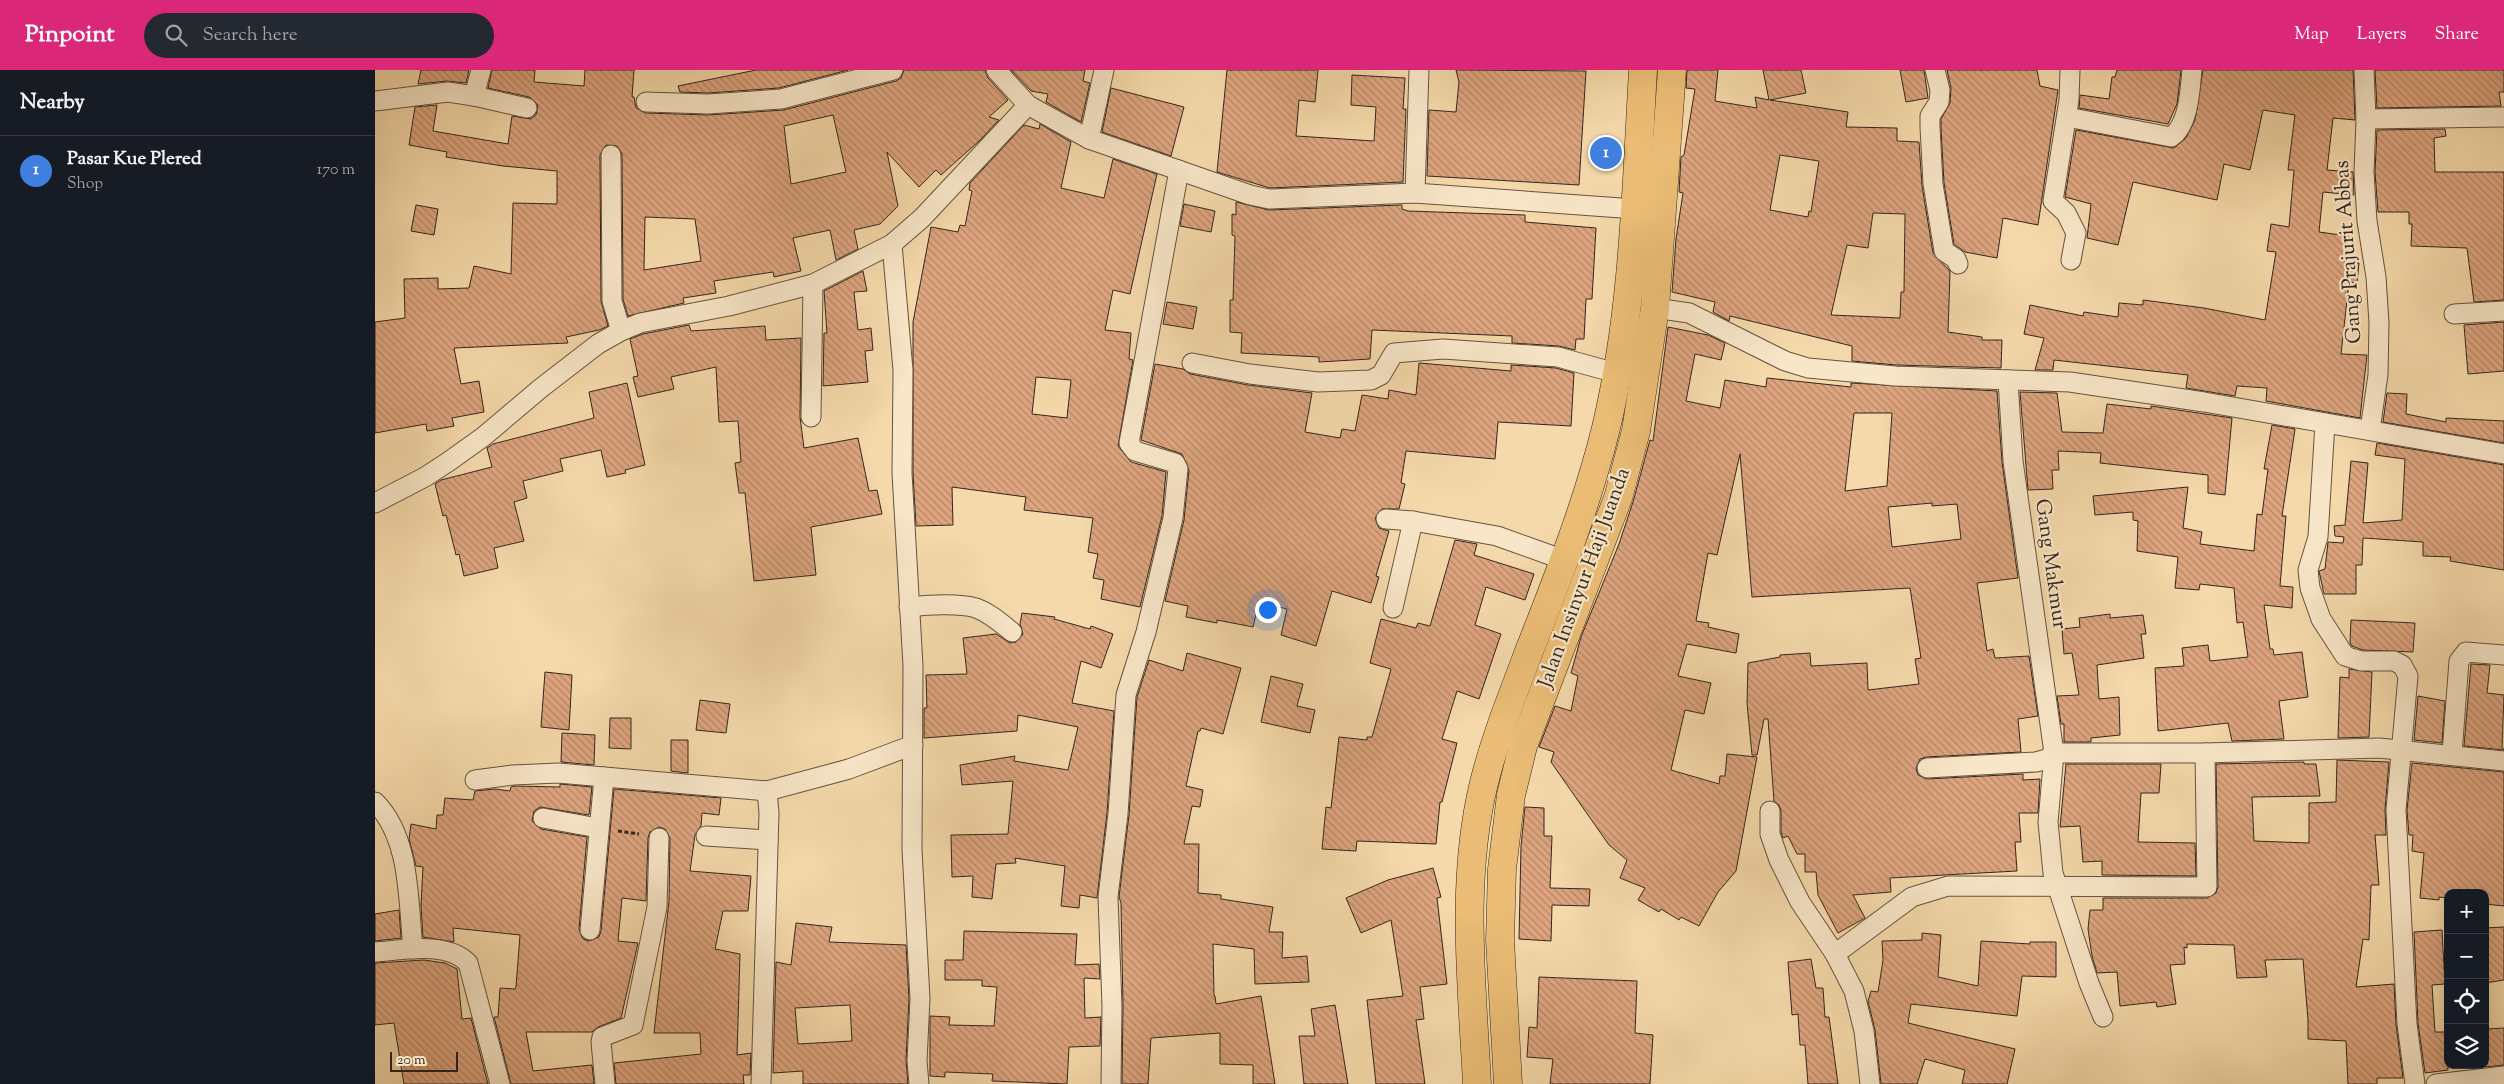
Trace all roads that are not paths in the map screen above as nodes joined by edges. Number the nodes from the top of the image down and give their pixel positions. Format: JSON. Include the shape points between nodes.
{"nodes":[{"id":1,"x":481,"y":70,"type":"edge"},
{"id":2,"x":893,"y":70,"type":"edge"},
{"id":3,"x":996,"y":70,"type":"edge"},
{"id":4,"x":1104,"y":70,"type":"edge"},
{"id":5,"x":1419,"y":70,"type":"edge"},
{"id":6,"x":1643,"y":70,"type":"edge"},
{"id":7,"x":1672,"y":70,"type":"edge"},
{"id":8,"x":1935,"y":70,"type":"edge"},
{"id":9,"x":2070,"y":70,"type":"edge"},
{"id":10,"x":2192,"y":70,"type":"edge"},
{"id":11,"x":2364,"y":70,"type":"edge"},
{"id":12,"x":474,"y":96,"type":"junction"},
{"id":13,"x":375,"y":100,"type":"edge"},
{"id":14,"x":646,"y":102,"type":"dead end"},
{"id":15,"x":1028,"y":105,"type":"junction"},
{"id":16,"x":527,"y":108,"type":"dead end"},
{"id":17,"x":2067,"y":117,"type":"junction"},
{"id":18,"x":2504,"y":117,"type":"edge"},
{"id":19,"x":2366,"y":119,"type":"junction"},
{"id":20,"x":1089,"y":139,"type":"junction"},
{"id":21,"x":611,"y":155,"type":"dead end"},
{"id":22,"x":1179,"y":170,"type":"junction"},
{"id":23,"x":1415,"y":192,"type":"junction"},
{"id":24,"x":1635,"y":209,"type":"junction"},
{"id":25,"x":892,"y":244,"type":"junction"},
{"id":26,"x":2071,"y":260,"type":"dead end"},
{"id":27,"x":1958,"y":264,"type":"dead end"},
{"id":28,"x":813,"y":284,"type":"junction"},
{"id":29,"x":1655,"y":308,"type":"junction"},
{"id":30,"x":2504,"y":311,"type":"edge"},
{"id":31,"x":2454,"y":314,"type":"dead end"},
{"id":32,"x":621,"y":331,"type":"junction"},
{"id":33,"x":1192,"y":362,"type":"dead end"},
{"id":34,"x":1616,"y":373,"type":"junction"},
{"id":35,"x":2008,"y":380,"type":"junction"},
{"id":36,"x":811,"y":417,"type":"dead end"},
{"id":37,"x":2325,"y":422,"type":"junction"},
{"id":38,"x":2370,"y":430,"type":"junction"},
{"id":39,"x":2504,"y":454,"type":"edge"},
{"id":40,"x":375,"y":502,"type":"edge"},
{"id":41,"x":1386,"y":519,"type":"dead end"},
{"id":42,"x":1413,"y":521,"type":"junction"},
{"id":43,"x":1564,"y":560,"type":"junction"},
{"id":44,"x":909,"y":607,"type":"junction"},
{"id":45,"x":1393,"y":608,"type":"dead end"},
{"id":46,"x":1012,"y":632,"type":"dead end"},
{"id":47,"x":2504,"y":655,"type":"edge"},
{"id":48,"x":913,"y":745,"type":"junction"},
{"id":49,"x":2400,"y":751,"type":"junction"},
{"id":50,"x":2054,"y":753,"type":"junction"},
{"id":51,"x":2205,"y":753,"type":"junction"},
{"id":52,"x":2452,"y":754,"type":"junction"},
{"id":53,"x":2504,"y":760,"type":"edge"},
{"id":54,"x":1927,"y":768,"type":"dead end"},
{"id":55,"x":604,"y":777,"type":"junction"},
{"id":56,"x":475,"y":780,"type":"dead end"},
{"id":57,"x":767,"y":791,"type":"junction"},
{"id":58,"x":375,"y":802,"type":"edge"},
{"id":59,"x":1770,"y":811,"type":"dead end"},
{"id":60,"x":543,"y":818,"type":"dead end"},
{"id":61,"x":598,"y":828,"type":"junction"},
{"id":62,"x":706,"y":836,"type":"dead end"},
{"id":63,"x":659,"y":838,"type":"road end"},
{"id":64,"x":768,"y":840,"type":"junction"},
{"id":65,"x":2057,"y":888,"type":"junction"},
{"id":66,"x":590,"y":930,"type":"dead end"},
{"id":67,"x":413,"y":949,"type":"junction"},
{"id":68,"x":375,"y":952,"type":"edge"},
{"id":69,"x":1838,"y":959,"type":"junction"},
{"id":70,"x":2103,"y":1017,"type":"dead end"},
{"id":71,"x":2504,"y":1076,"type":"edge"},
{"id":72,"x":500,"y":1084,"type":"edge"},
{"id":73,"x":605,"y":1084,"type":"edge"},
{"id":74,"x":761,"y":1084,"type":"edge"},
{"id":75,"x":919,"y":1084,"type":"edge"},
{"id":76,"x":1111,"y":1084,"type":"edge"},
{"id":77,"x":1477,"y":1084,"type":"edge"},
{"id":78,"x":1508,"y":1084,"type":"edge"},
{"id":79,"x":1870,"y":1084,"type":"edge"},
{"id":80,"x":2415,"y":1084,"type":"edge"},
{"id":81,"x":2436,"y":1084,"type":"edge"}],
"edges":[{"from":1,"to":12,"type":"street"},
{"from":2,"to":14,"type":"street","via":[[781,99],[708,104]]},
{"from":3,"to":15,"type":"street"},
{"from":4,"to":20,"type":"street"},
{"from":5,"to":23,"type":"street"},
{"from":6,"to":24,"type":"highway","name":"Jalan Insinyur Haji Juanda"},
{"from":7,"to":29,"type":"highway","name":"Jalan Insinyur Haji Juanda"},
{"from":8,"to":27,"type":"street","via":[[1940,90],[1939,102],[1931,116],[1933,184],[1944,251]]},
{"from":9,"to":17,"type":"street"},
{"from":10,"to":17,"type":"street","via":[[2190,94],[2182,121],[2177,133],[2171,137]]},
{"from":11,"to":19,"type":"street","name":"Gang Prajurit Abbas"},
{"from":12,"to":13,"type":"street","via":[[448,92]]},
{"from":12,"to":16,"type":"street"},
{"from":15,"to":20,"type":"street"},
{"from":15,"to":25,"type":"street","via":[[923,218]]},
{"from":17,"to":26,"type":"street","via":[[2053,201],[2066,213],[2076,233]]},
{"from":18,"to":19,"type":"street"},
{"from":19,"to":38,"type":"street","name":"Gang Prajurit Abbas","via":[[2364,172],[2367,221],[2379,323]]},
{"from":20,"to":22,"type":"street"},
{"from":21,"to":32,"type":"street","via":[[612,301]]},
{"from":22,"to":23,"type":"street","via":[[1269,199]]},
{"from":22,"to":76,"type":"street","via":[[1129,443],[1135,451],[1175,463],[1179,469],[1173,518],[1146,632],[1126,695],[1118,814],[1108,897]]},
{"from":23,"to":24,"type":"street"},
{"from":24,"to":34,"type":"highway","name":"Jalan Insinyur Haji Juanda","via":[[1627,307]]},
{"from":25,"to":28,"type":"street"},
{"from":25,"to":44,"type":"street","via":[[903,370],[902,473]]},
{"from":28,"to":32,"type":"street","via":[[729,306],[640,323]]},
{"from":28,"to":36,"type":"street"},
{"from":29,"to":35,"type":"street","via":[[1689,313],[1808,368],[1895,376]]},
{"from":29,"to":78,"type":"highway","name":"Jalan Insinyur Haji Juanda","via":[[1636,432],[1618,498],[1523,746],[1511,794],[1502,869],[1500,940]]},
{"from":30,"to":31,"type":"street"},
{"from":32,"to":40,"type":"street","via":[[598,344],[448,462]]},
{"from":33,"to":34,"type":"street","via":[[1250,374],[1318,382],[1371,380],[1381,375],[1393,353],[1443,349],[1558,357]]},
{"from":34,"to":43,"type":"highway","name":"Jalan Insinyur Haji Juanda","via":[[1591,485]]},
{"from":35,"to":37,"type":"street","via":[[2070,382]]},
{"from":35,"to":50,"type":"street","name":"Gang Makmur","via":[[2013,461]]},
{"from":37,"to":38,"type":"street"},
{"from":37,"to":49,"type":"street","via":[[2317,537],[2308,570],[2310,588],[2321,619],[2345,656],[2361,661],[2394,661],[2402,665],[2408,676]]},
{"from":38,"to":39,"type":"street"},
{"from":41,"to":42,"type":"street"},
{"from":42,"to":43,"type":"street","via":[[1497,536]]},
{"from":42,"to":45,"type":"street"},
{"from":43,"to":77,"type":"highway","name":"Jalan Insinyur Haji Juanda","via":[[1496,737],[1483,786],[1472,863],[1470,936]]},
{"from":44,"to":46,"type":"street","via":[[975,608]]},
{"from":44,"to":48,"type":"street"},
{"from":47,"to":52,"type":"street","via":[[2466,652],[2462,655]]},
{"from":48,"to":57,"type":"street","via":[[849,769]]},
{"from":48,"to":75,"type":"street","via":[[912,848],[920,999]]},
{"from":49,"to":51,"type":"street","via":[[2379,748]]},
{"from":49,"to":52,"type":"street"},
{"from":49,"to":80,"type":"street","via":[[2396,810],[2407,1024]]},
{"from":50,"to":51,"type":"street"},
{"from":50,"to":54,"type":"street","via":[[2036,762]]},
{"from":50,"to":65,"type":"street","name":"Gang Makmur","via":[[2048,822]]},
{"from":51,"to":65,"type":"street","via":[[2207,887]]},
{"from":52,"to":53,"type":"street"},
{"from":55,"to":56,"type":"street","via":[[557,773]]},
{"from":55,"to":57,"type":"street"},
{"from":55,"to":61,"type":"street"},
{"from":57,"to":64,"type":"street"},
{"from":58,"to":67,"type":"street","via":[[391,821],[399,845]]},
{"from":59,"to":69,"type":"street","via":[[1770,834],[1776,855],[1800,902]]},
{"from":60,"to":61,"type":"street"},
{"from":61,"to":66,"type":"street"},
{"from":62,"to":64,"type":"street"},
{"from":63,"to":73,"type":"street","via":[[657,907],[635,1020],[633,1025],[602,1037]]},
{"from":64,"to":74,"type":"street"},
{"from":65,"to":69,"type":"street","via":[[1948,886],[1911,897]]},
{"from":65,"to":70,"type":"street","name":"Gang Makmur"},
{"from":67,"to":68,"type":"street"},
{"from":67,"to":72,"type":"street","via":[[458,953],[468,963]]},
{"from":69,"to":79,"type":"street","via":[[1854,991]]},
{"from":71,"to":81,"type":"street"}]}
